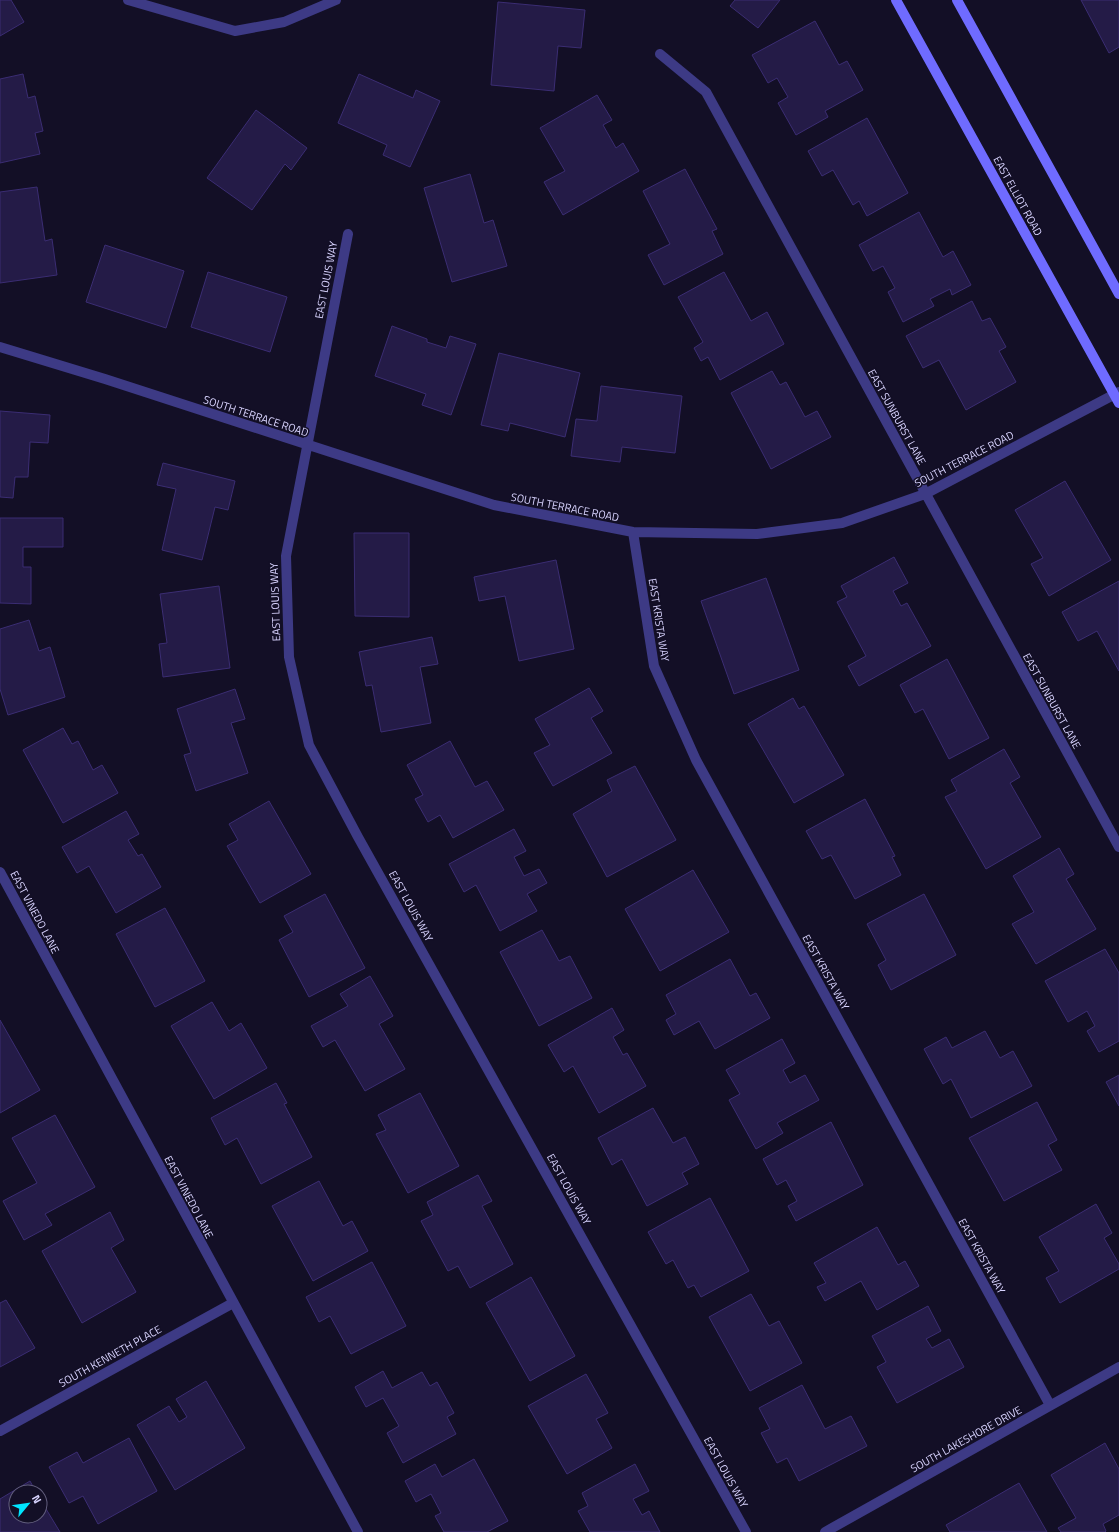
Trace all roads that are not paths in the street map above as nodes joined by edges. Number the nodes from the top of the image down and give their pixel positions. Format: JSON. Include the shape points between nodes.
{"nodes":[{"id":1,"x":128,"y":0,"type":"edge"},
{"id":2,"x":336,"y":0,"type":"edge"},
{"id":3,"x":896,"y":0,"type":"edge"},
{"id":4,"x":957,"y":0,"type":"edge"},
{"id":5,"x":660,"y":54,"type":"dead end"},
{"id":6,"x":348,"y":234,"type":"dead end"},
{"id":7,"x":1119,"y":294,"type":"edge"},
{"id":8,"x":0,"y":347,"type":"edge"},
{"id":9,"x":1117,"y":396,"type":"edge"},
{"id":10,"x":306,"y":444,"type":"junction"},
{"id":11,"x":925,"y":494,"type":"junction"},
{"id":12,"x":633,"y":532,"type":"junction"},
{"id":13,"x":1119,"y":847,"type":"edge"},
{"id":14,"x":0,"y":872,"type":"edge"},
{"id":15,"x":233,"y":1302,"type":"junction"},
{"id":16,"x":1119,"y":1367,"type":"edge"},
{"id":17,"x":1050,"y":1405,"type":"junction"},
{"id":18,"x":0,"y":1431,"type":"edge"},
{"id":19,"x":358,"y":1532,"type":"edge"},
{"id":20,"x":746,"y":1532,"type":"edge"},
{"id":21,"x":825,"y":1532,"type":"edge"}],
"edges":[{"from":1,"to":2,"type":"street","via":[[236,31],[284,22]]},
{"from":3,"to":9,"type":"main road","name":"EAST ELLIOT ROAD"},
{"from":4,"to":7,"type":"main road"},
{"from":5,"to":11,"type":"street","name":"EAST SUNBURST LANE","via":[[706,92]]},
{"from":6,"to":10,"type":"street","name":"EAST LOUIS WAY"},
{"from":8,"to":10,"type":"street","name":"SOUTH TERRACE ROAD"},
{"from":9,"to":11,"type":"street","name":"SOUTH TERRACE ROAD"},
{"from":10,"to":12,"type":"street","name":"SOUTH TERRACE ROAD","via":[[494,505]]},
{"from":10,"to":20,"type":"street","name":"EAST LOUIS WAY","via":[[286,556],[289,657],[309,745]]},
{"from":11,"to":12,"type":"street","name":"SOUTH TERRACE ROAD","via":[[842,522],[765,533]]},
{"from":11,"to":13,"type":"street","name":"EAST SUNBURST LANE"},
{"from":12,"to":17,"type":"street","name":"EAST KRISTA WAY","via":[[654,666],[696,760]]},
{"from":14,"to":15,"type":"street","name":"EAST VINEDO LANE"},
{"from":15,"to":18,"type":"street","name":"SOUTH KENNETH PLACE"},
{"from":15,"to":19,"type":"street","name":"EAST VINEDO LANE"},
{"from":16,"to":17,"type":"street","name":"SOUTH LAKESHORE DRIVE"},
{"from":17,"to":21,"type":"street","name":"SOUTH LAKESHORE DRIVE"}]}
